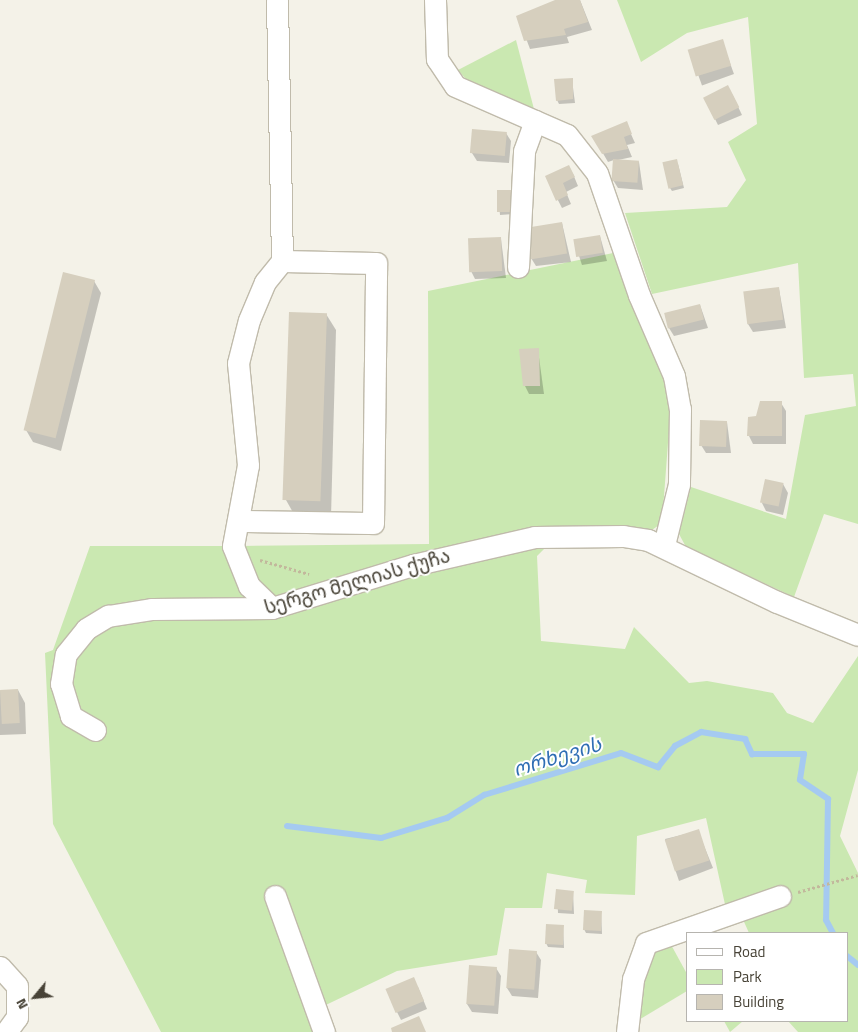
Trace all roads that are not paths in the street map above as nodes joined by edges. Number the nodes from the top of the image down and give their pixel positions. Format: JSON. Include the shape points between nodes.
{"nodes":[{"id":1,"x":277,"y":0,"type":"edge"},
{"id":2,"x":435,"y":0,"type":"edge"},
{"id":3,"x":535,"y":121,"type":"junction"},
{"id":4,"x":282,"y":262,"type":"junction"},
{"id":5,"x":518,"y":268,"type":"dead end"},
{"id":6,"x":240,"y":521,"type":"junction"},
{"id":7,"x":664,"y":545,"type":"junction"},
{"id":8,"x":272,"y":608,"type":"junction"},
{"id":9,"x":858,"y":635,"type":"edge"},
{"id":10,"x":95,"y":730,"type":"dead end"},
{"id":11,"x":275,"y":896,"type":"dead end"},
{"id":12,"x":780,"y":896,"type":"dead end"},
{"id":13,"x":0,"y":967,"type":"edge"},
{"id":14,"x":6,"y":1032,"type":"edge"},
{"id":15,"x":324,"y":1032,"type":"edge"},
{"id":16,"x":627,"y":1032,"type":"edge"}],
"edges":[{"from":1,"to":4,"type":"street"},
{"from":2,"to":3,"type":"street","via":[[437,60],[454,86]]},
{"from":3,"to":5,"type":"street","via":[[524,151]]},
{"from":3,"to":7,"type":"street","via":[[567,135],[597,173],[639,295],[674,376],[680,410],[679,484]]},
{"from":4,"to":6,"type":"street","via":[[255,305],[238,363],[248,464]]},
{"from":4,"to":6,"type":"street","via":[[376,263],[373,523]]},
{"from":6,"to":8,"type":"street","via":[[234,553],[249,586]]},
{"from":7,"to":8,"type":"street","name":"სერგო მელიას ქუჩა","via":[[624,536],[535,537],[481,547]]},
{"from":7,"to":9,"type":"street","name":"სერგო მელიას ქუჩა","via":[[777,602]]},
{"from":8,"to":10,"type":"street","name":"სერგო მელიას ქუჩა","via":[[124,610],[86,629],[66,654],[61,684],[72,716]]},
{"from":11,"to":15,"type":"street","via":[[320,1010]]},
{"from":12,"to":16,"type":"street","via":[[646,943],[632,979]]},
{"from":13,"to":14,"type":"street","via":[[17,986],[17,1017]]}]}
